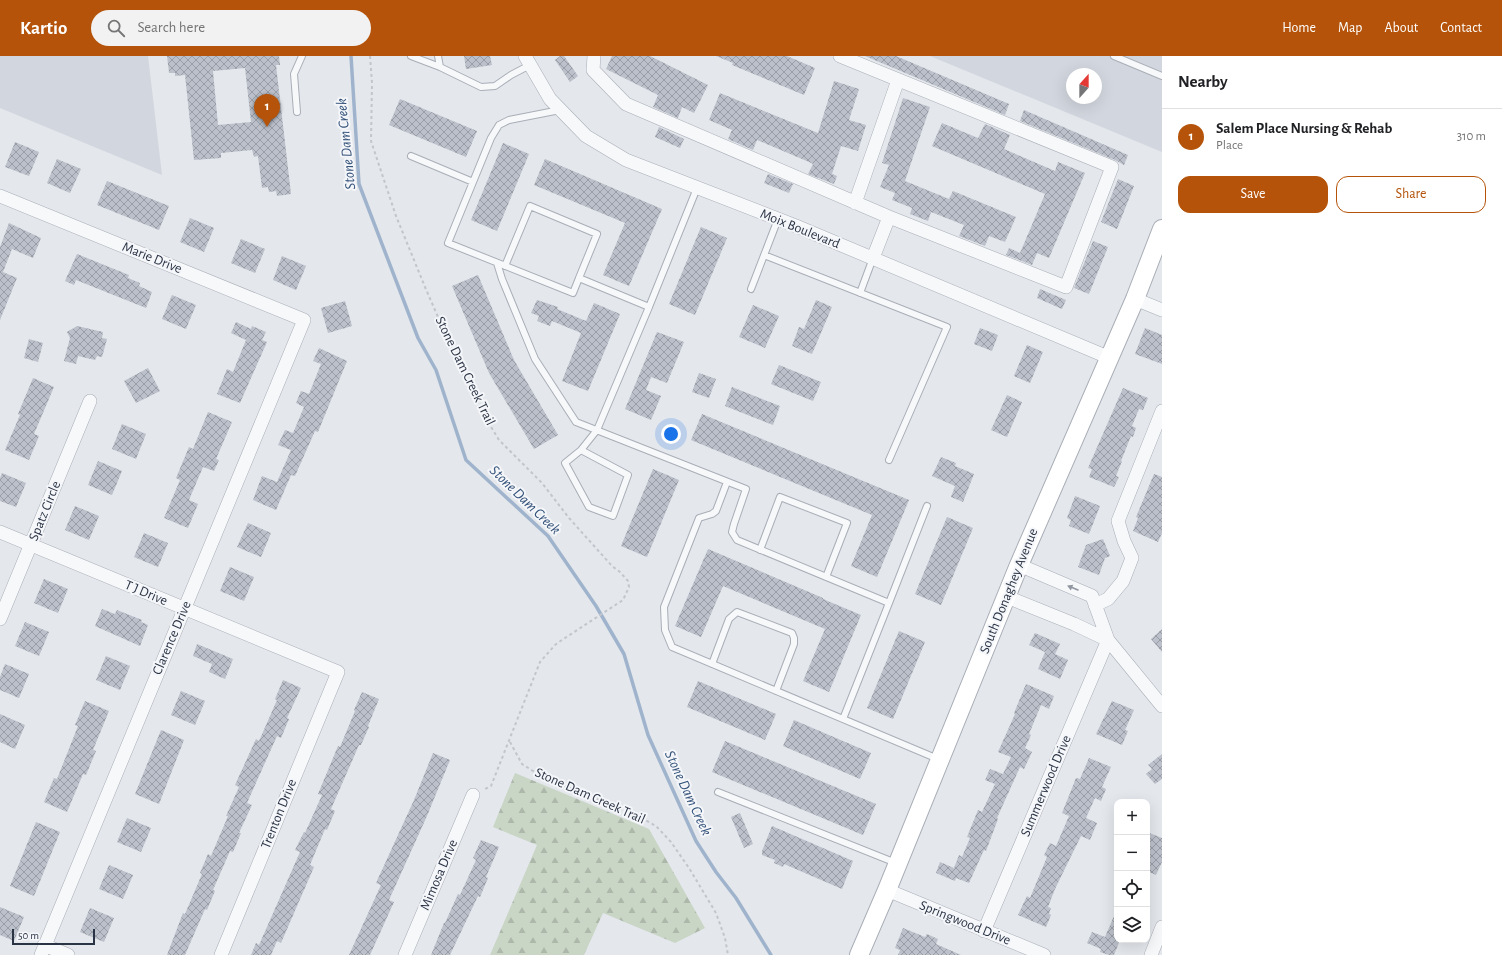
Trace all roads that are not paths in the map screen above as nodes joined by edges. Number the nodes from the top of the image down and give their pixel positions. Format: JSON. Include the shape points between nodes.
{"nodes":[{"id":1,"x":302,"y":56,"type":"edge"},
{"id":2,"x":411,"y":56,"type":"edge"},
{"id":3,"x":438,"y":56,"type":"edge"},
{"id":4,"x":594,"y":56,"type":"edge"},
{"id":5,"x":840,"y":56,"type":"edge"},
{"id":6,"x":1114,"y":56,"type":"edge"},
{"id":7,"x":527,"y":61,"type":"edge"},
{"id":8,"x":440,"y":67,"type":"junction"},
{"id":9,"x":1162,"y":76,"type":"edge"},
{"id":10,"x":898,"y":80,"type":"junction"},
{"id":11,"x":560,"y":110,"type":"junction"},
{"id":12,"x":297,"y":112,"type":"dead end"},
{"id":13,"x":411,"y":156,"type":"dead end"},
{"id":14,"x":473,"y":182,"type":"junction"},
{"id":15,"x":697,"y":188,"type":"junction"},
{"id":16,"x":0,"y":196,"type":"edge"},
{"id":17,"x":855,"y":203,"type":"junction"},
{"id":18,"x":889,"y":217,"type":"junction"},
{"id":19,"x":778,"y":219,"type":"junction"},
{"id":20,"x":1162,"y":229,"type":"edge"},
{"id":21,"x":764,"y":254,"type":"junction"},
{"id":22,"x":873,"y":258,"type":"junction"},
{"id":23,"x":497,"y":263,"type":"junction"},
{"id":24,"x":505,"y":266,"type":"junction"},
{"id":25,"x":579,"y":278,"type":"junction"},
{"id":26,"x":751,"y":288,"type":"dead end"},
{"id":27,"x":860,"y":293,"type":"junction"},
{"id":28,"x":1135,"y":299,"type":"junction"},
{"id":29,"x":649,"y":307,"type":"junction"},
{"id":30,"x":1162,"y":310,"type":"edge"},
{"id":31,"x":304,"y":320,"type":"joint"},
{"id":32,"x":1110,"y":358,"type":"junction"},
{"id":33,"x":90,"y":401,"type":"dead end"},
{"id":34,"x":1162,"y":411,"type":"edge"},
{"id":35,"x":597,"y":430,"type":"junction"},
{"id":36,"x":581,"y":450,"type":"junction"},
{"id":37,"x":889,"y":460,"type":"dead end"},
{"id":38,"x":727,"y":482,"type":"junction"},
{"id":39,"x":927,"y":506,"type":"dead end"},
{"id":40,"x":0,"y":532,"type":"edge"},
{"id":41,"x":31,"y":545,"type":"junction"},
{"id":42,"x":760,"y":550,"type":"junction"},
{"id":43,"x":1019,"y":565,"type":"junction"},
{"id":44,"x":826,"y":577,"type":"junction"},
{"id":45,"x":1007,"y":597,"type":"junction"},
{"id":46,"x":889,"y":603,"type":"junction"},
{"id":47,"x":1095,"y":605,"type":"junction"},
{"id":48,"x":184,"y":609,"type":"junction"},
{"id":49,"x":0,"y":620,"type":"edge"},
{"id":50,"x":1108,"y":640,"type":"junction"},
{"id":51,"x":712,"y":664,"type":"junction"},
{"id":52,"x":338,"y":672,"type":"joint"},
{"id":53,"x":776,"y":691,"type":"junction"},
{"id":54,"x":1162,"y":706,"type":"edge"},
{"id":55,"x":843,"y":719,"type":"junction"},
{"id":56,"x":939,"y":760,"type":"junction"},
{"id":57,"x":718,"y":792,"type":"dead end"},
{"id":58,"x":473,"y":795,"type":"road end"},
{"id":59,"x":897,"y":863,"type":"junction"},
{"id":60,"x":886,"y":890,"type":"junction"},
{"id":61,"x":1162,"y":927,"type":"edge"},
{"id":62,"x":984,"y":931,"type":"junction"},
{"id":63,"x":43,"y":950,"type":"edge"},
{"id":64,"x":68,"y":955,"type":"edge"},
{"id":65,"x":221,"y":955,"type":"edge"},
{"id":66,"x":405,"y":955,"type":"edge"},
{"id":67,"x":858,"y":955,"type":"edge"},
{"id":68,"x":1044,"y":955,"type":"edge"},
{"id":69,"x":1151,"y":955,"type":"edge"}],
"edges":[{"from":1,"to":12,"type":"lane","via":[[294,74]]},
{"from":2,"to":8,"type":"lane"},
{"from":3,"to":8,"type":"lane"},
{"from":4,"to":17,"type":"street","via":[[593,70],[626,104]]},
{"from":5,"to":10,"type":"street"},
{"from":6,"to":9,"type":"lane"},
{"from":7,"to":8,"type":"lane","via":[[495,86],[481,87]]},
{"from":7,"to":11,"type":"street","name":"Moix Boulevard","via":[[550,100]]},
{"from":10,"to":17,"type":"street"},
{"from":10,"to":18,"type":"street","via":[[1112,167],[1066,287]]},
{"from":11,"to":14,"type":"lane","via":[[509,120],[499,125]]},
{"from":11,"to":15,"type":"street","name":"Moix Boulevard","via":[[586,136],[626,160]]},
{"from":13,"to":14,"type":"lane"},
{"from":14,"to":23,"type":"lane","via":[[448,243]]},
{"from":15,"to":19,"type":"street","name":"Moix Boulevard"},
{"from":15,"to":29,"type":"lane"},
{"from":16,"to":31,"type":"street","name":"Marie Drive"},
{"from":17,"to":18,"type":"street"},
{"from":18,"to":22,"type":"street"},
{"from":19,"to":21,"type":"lane"},
{"from":19,"to":22,"type":"street","name":"Moix Boulevard"},
{"from":20,"to":28,"type":"street","name":"South Donaghey Avenue"},
{"from":21,"to":26,"type":"lane"},
{"from":21,"to":27,"type":"lane"},
{"from":22,"to":27,"type":"lane"},
{"from":22,"to":32,"type":"street","name":"Moix Boulevard"},
{"from":23,"to":24,"type":"lane"},
{"from":23,"to":35,"type":"lane","via":[[535,359],[576,422]]},
{"from":24,"to":25,"type":"lane","via":[[573,294]]},
{"from":24,"to":25,"type":"lane","via":[[530,206],[597,234]]},
{"from":25,"to":29,"type":"lane"},
{"from":27,"to":37,"type":"lane","via":[[946,327]]},
{"from":28,"to":30,"type":"street"},
{"from":28,"to":32,"type":"street","name":"South Donaghey Avenue"},
{"from":29,"to":35,"type":"lane"},
{"from":31,"to":48,"type":"street","name":"Clarence Drive"},
{"from":32,"to":43,"type":"street","name":"South Donaghey Avenue"},
{"from":33,"to":41,"type":"street","name":"Spatz Circle"},
{"from":34,"to":47,"type":"street","via":[[1118,521],[1132,558],[1123,581],[1108,599]]},
{"from":35,"to":36,"type":"lane"},
{"from":35,"to":38,"type":"lane"},
{"from":36,"to":36,"type":"lane","via":[[565,463],[589,507],[613,516],[628,475]]},
{"from":38,"to":42,"type":"lane","via":[[746,489],[732,532],[737,540]]},
{"from":38,"to":51,"type":"lane","via":[[716,511],[699,518],[664,607],[665,630],[672,647]]},
{"from":39,"to":46,"type":"lane"},
{"from":40,"to":41,"type":"street","name":"T J Drive"},
{"from":41,"to":48,"type":"street","name":"T J Drive"},
{"from":41,"to":49,"type":"street","name":"Spatz Circle"},
{"from":42,"to":44,"type":"lane"},
{"from":42,"to":44,"type":"lane","via":[[780,497],[847,523]]},
{"from":43,"to":45,"type":"street","name":"South Donaghey Avenue"},
{"from":47,"to":43,"type":"street","one_way":true,"via":[[1092,596]]},
{"from":44,"to":46,"type":"lane"},
{"from":45,"to":50,"type":"street"},
{"from":45,"to":56,"type":"street","name":"South Donaghey Avenue"},
{"from":46,"to":55,"type":"lane"},
{"from":47,"to":50,"type":"street"},
{"from":48,"to":52,"type":"street","name":"T J Drive"},
{"from":48,"to":63,"type":"street","name":"Clarence Drive"},
{"from":50,"to":54,"type":"street"},
{"from":50,"to":62,"type":"street","name":"Summerwood Drive"},
{"from":51,"to":53,"type":"lane"},
{"from":51,"to":53,"type":"lane","via":[[729,619],[737,612],[792,633],[794,644]]},
{"from":52,"to":65,"type":"street","name":"Trenton Drive"},
{"from":53,"to":55,"type":"lane"},
{"from":55,"to":56,"type":"lane"},
{"from":56,"to":59,"type":"street","name":"South Donaghey Avenue"},
{"from":57,"to":59,"type":"lane"},
{"from":58,"to":66,"type":"street","name":"Mimosa Drive"},
{"from":59,"to":60,"type":"street","name":"South Donaghey Avenue"},
{"from":60,"to":62,"type":"street","name":"Springwood Drive"},
{"from":60,"to":67,"type":"street","name":"South Donaghey Avenue"},
{"from":61,"to":69,"type":"street"},
{"from":62,"to":68,"type":"street","name":"Springwood Drive"},
{"from":63,"to":64,"type":"street"}]}
